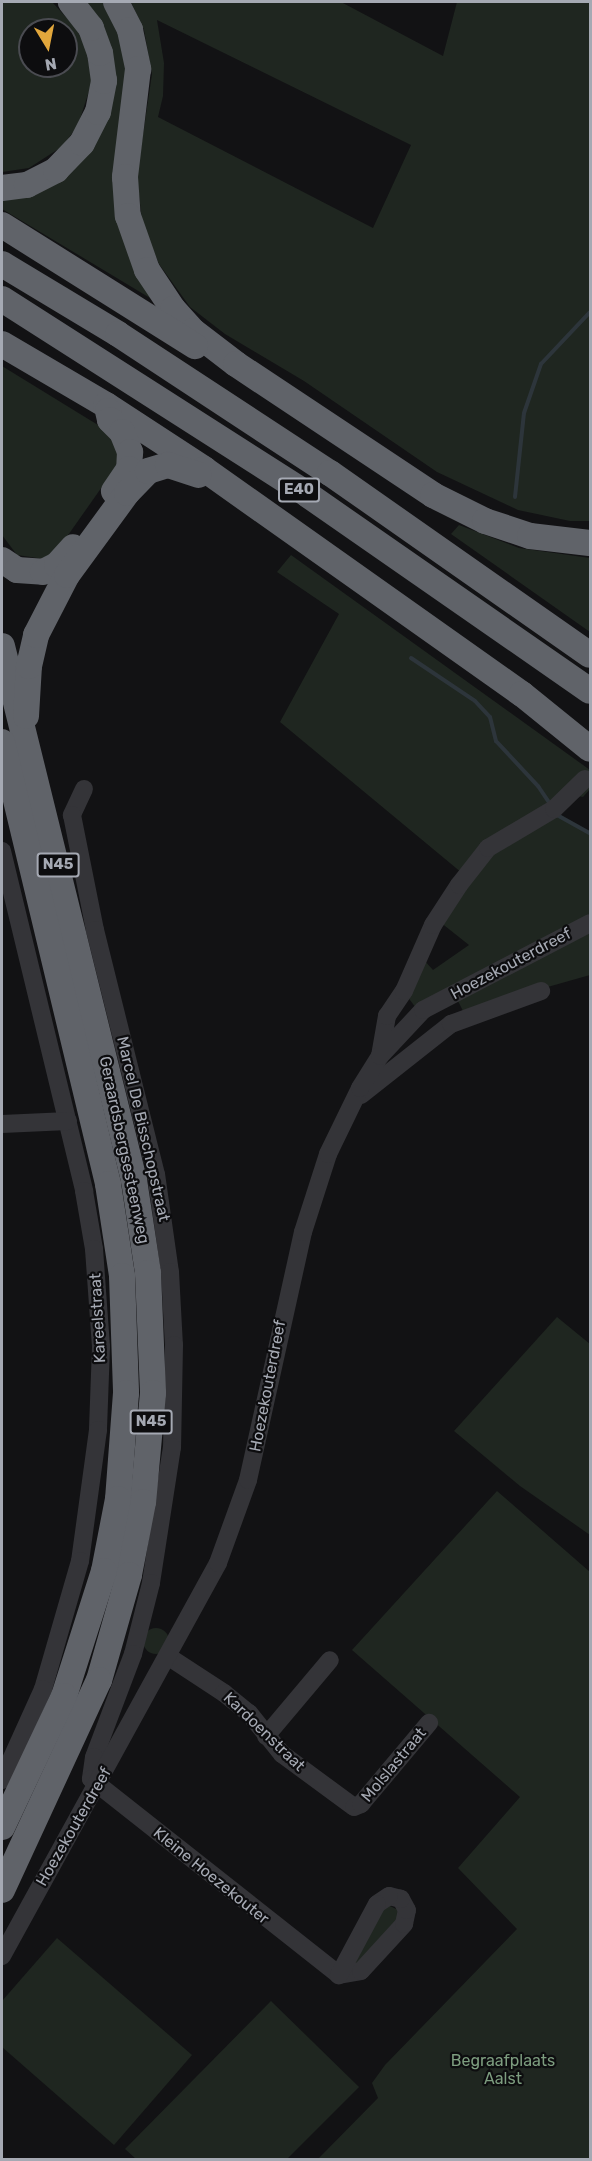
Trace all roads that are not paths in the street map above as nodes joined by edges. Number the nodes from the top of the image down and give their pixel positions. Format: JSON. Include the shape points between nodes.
{"nodes":[{"id":1,"x":71,"y":2,"type":"edge"},
{"id":2,"x":116,"y":2,"type":"edge"},
{"id":3,"x":2,"y":188,"type":"edge"},
{"id":4,"x":2,"y":225,"type":"edge"},
{"id":5,"x":2,"y":264,"type":"edge"},
{"id":6,"x":2,"y":299,"type":"edge"},
{"id":7,"x":2,"y":344,"type":"edge"},
{"id":8,"x":236,"y":364,"type":"junction"},
{"id":9,"x":106,"y":405,"type":"junction"},
{"id":10,"x":214,"y":479,"type":"junction"},
{"id":11,"x":591,"y":543,"type":"edge"},
{"id":12,"x":2,"y":560,"type":"edge"},
{"id":13,"x":2,"y":646,"type":"edge"},
{"id":14,"x":591,"y":655,"type":"edge"},
{"id":15,"x":591,"y":691,"type":"edge"},
{"id":16,"x":25,"y":728,"type":"junction"},
{"id":17,"x":2,"y":742,"type":"edge"},
{"id":18,"x":591,"y":749,"type":"edge"},
{"id":19,"x":585,"y":779,"type":"dead end"},
{"id":20,"x":84,"y":789,"type":"dead end"},
{"id":21,"x":8,"y":795,"type":"edge"},
{"id":22,"x":2,"y":851,"type":"edge"},
{"id":23,"x":591,"y":922,"type":"edge"},
{"id":24,"x":541,"y":991,"type":"dead end"},
{"id":25,"x":380,"y":1056,"type":"junction"},
{"id":26,"x":355,"y":1100,"type":"junction"},
{"id":27,"x":68,"y":1121,"type":"junction"},
{"id":28,"x":2,"y":1124,"type":"edge"},
{"id":29,"x":143,"y":1618,"type":"joint"},
{"id":30,"x":133,"y":1654,"type":"junction"},
{"id":31,"x":330,"y":1660,"type":"dead end"},
{"id":32,"x":167,"y":1661,"type":"junction"},
{"id":33,"x":89,"y":1706,"type":"junction"},
{"id":34,"x":429,"y":1723,"type":"dead end"},
{"id":35,"x":266,"y":1736,"type":"junction"},
{"id":36,"x":94,"y":1777,"type":"junction"},
{"id":37,"x":2,"y":1780,"type":"edge"},
{"id":38,"x":358,"y":1807,"type":"joint"},
{"id":39,"x":2,"y":1827,"type":"edge"},
{"id":40,"x":2,"y":1890,"type":"edge"},
{"id":41,"x":2,"y":1956,"type":"edge"},
{"id":42,"x":339,"y":1975,"type":"dead end"}],
"edges":[{"from":1,"to":3,"type":"highway","via":[[91,28],[100,53],[104,81],[98,112],[82,143],[56,170],[27,185]]},
{"from":2,"to":8,"type":"highway","via":[[130,30],[138,69],[125,177],[133,234],[147,270],[173,309],[193,331]]},
{"from":4,"to":8,"type":"highway","via":[[223,364]]},
{"from":5,"to":14,"type":"highway","number":"E40","via":[[118,334],[330,473]]},
{"from":6,"to":15,"type":"highway","number":"E40","via":[[298,489]]},
{"from":7,"to":9,"type":"highway"},
{"from":8,"to":11,"type":"highway","via":[[433,495],[485,521],[531,536]]},
{"from":9,"to":10,"type":"highway"},
{"from":9,"to":12,"type":"highway","via":[[110,420],[128,441],[130,462],[124,477],[69,552],[51,570],[31,573]]},
{"from":10,"to":16,"type":"highway","via":[[180,466],[156,466],[127,493],[67,575],[36,635],[28,666]]},
{"from":10,"to":18,"type":"highway","via":[[522,694]]},
{"from":13,"to":16,"type":"highway","name":"Geraardsbergsesteenweg","number":"N45"},
{"from":16,"to":33,"type":"highway","name":"Geraardsbergsesteenweg","number":"N45","via":[[134,1180],[148,1273],[153,1393],[143,1502],[129,1575]]},
{"from":17,"to":21,"type":"highway","name":"Geraardsbergsesteenweg","number":"N45"},
{"from":19,"to":25,"type":"street","name":"Hoezekouterdreef","via":[[554,809],[488,848],[459,885],[433,925],[404,991],[387,1016]]},
{"from":20,"to":29,"type":"street","name":"Marcel De Bisschopstraat","via":[[72,815],[95,930],[156,1174],[170,1272],[174,1345],[172,1447]]},
{"from":21,"to":39,"type":"highway","name":"Geraardsbergsesteenweg","number":"N45","via":[[108,1184],[122,1276],[126,1393],[118,1499],[104,1571],[64,1696]]},
{"from":22,"to":27,"type":"street","name":"Kareelstraat"},
{"from":23,"to":25,"type":"street","name":"Hoezekouterdreef","via":[[423,1010]]},
{"from":24,"to":26,"type":"street","name":"Hoezekouterdreef","via":[[451,1024]]},
{"from":25,"to":26,"type":"street","name":"Hoezekouterdreef"},
{"from":26,"to":32,"type":"street","name":"Hoezekouterdreef","via":[[328,1154],[303,1232],[238,1513],[208,1584]]},
{"from":27,"to":28,"type":"street"},
{"from":27,"to":37,"type":"street","name":"Kareelstraat","via":[[84,1191],[98,1293],[100,1373],[92,1494],[65,1622],[43,1689]]},
{"from":29,"to":30,"type":"street","name":"Hoezekouterdreef"},
{"from":30,"to":32,"type":"street"},
{"from":30,"to":33,"type":"street","via":[[119,1661],[105,1695]]},
{"from":30,"to":36,"type":"street","name":"Hoezekouterdreef"},
{"from":31,"to":35,"type":"street"},
{"from":32,"to":35,"type":"street","name":"Kardoenstraat","via":[[249,1713]]},
{"from":32,"to":36,"type":"street","name":"Hoezekouterdreef"},
{"from":33,"to":40,"type":"highway","name":"Geraardsbergsesteenweg","number":"N45"},
{"from":34,"to":38,"type":"street","name":"Molslastraat"},
{"from":35,"to":38,"type":"street","name":"Kardoenstraat","via":[[348,1805]]},
{"from":36,"to":41,"type":"street","name":"Hoezekouterdreef"},
{"from":36,"to":42,"type":"street","name":"Kleine Hoezekouter"}]}
